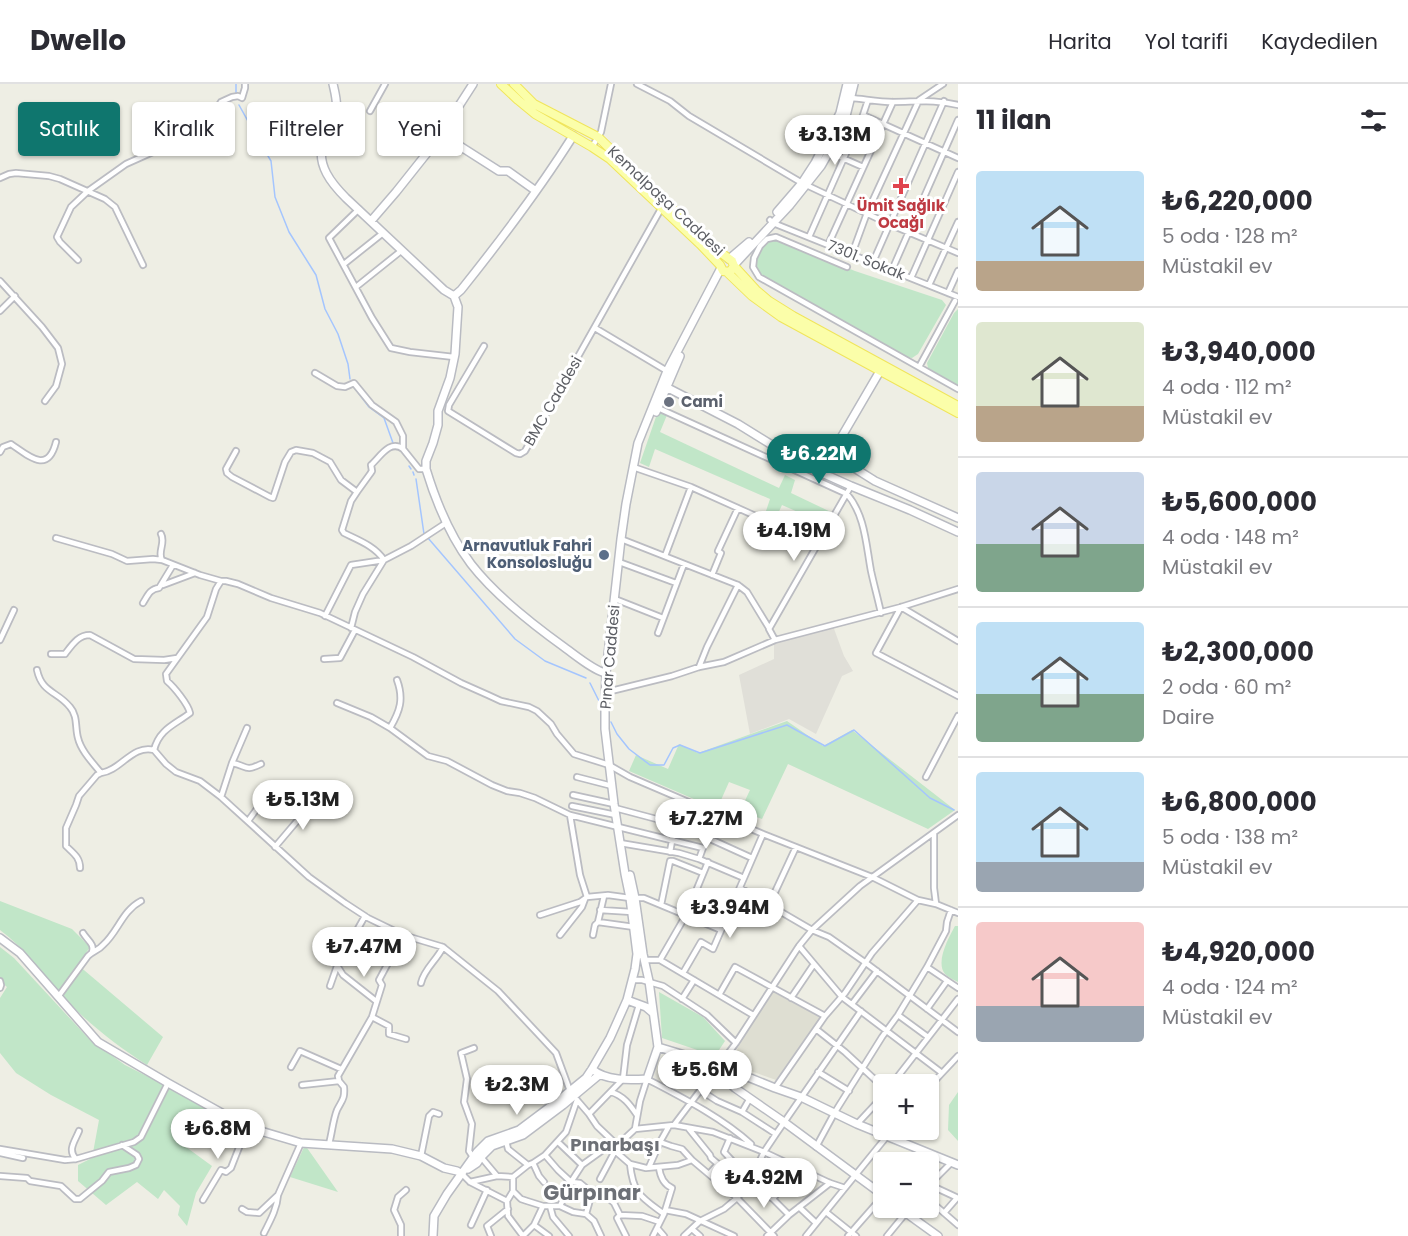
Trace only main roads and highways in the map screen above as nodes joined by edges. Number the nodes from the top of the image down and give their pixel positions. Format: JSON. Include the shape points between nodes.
{"nodes":[{"id":1,"x":333,"y":84,"type":"edge"},
{"id":2,"x":473,"y":84,"type":"edge"},
{"id":3,"x":501,"y":84,"type":"edge"},
{"id":4,"x":514,"y":84,"type":"edge"},
{"id":5,"x":847,"y":84,"type":"edge"},
{"id":6,"x":854,"y":84,"type":"edge"},
{"id":7,"x":461,"y":102,"type":"edge"},
{"id":8,"x":573,"y":136,"type":"junction"},
{"id":9,"x":463,"y":148,"type":"edge"},
{"id":10,"x":424,"y":156,"type":"edge"},
{"id":11,"x":804,"y":184,"type":"junction"},
{"id":12,"x":536,"y":191,"type":"junction"},
{"id":13,"x":371,"y":221,"type":"junction"},
{"id":14,"x":771,"y":221,"type":"junction"},
{"id":15,"x":731,"y":262,"type":"junction"},
{"id":16,"x":724,"y":270,"type":"junction"},
{"id":17,"x":454,"y":296,"type":"junction"},
{"id":18,"x":880,"y":371,"type":"junction"},
{"id":19,"x":666,"y":387,"type":"junction"},
{"id":20,"x":958,"y":406,"type":"edge"},
{"id":21,"x":958,"y":413,"type":"edge"},
{"id":22,"x":793,"y":458,"type":"junction"},
{"id":23,"x":828,"y":460,"type":"junction"},
{"id":24,"x":633,"y":467,"type":"junction"},
{"id":25,"x":820,"y":472,"type":"junction"},
{"id":26,"x":838,"y":480,"type":"junction"},
{"id":27,"x":958,"y":517,"type":"edge"},
{"id":28,"x":955,"y":530,"type":"edge"},
{"id":29,"x":606,"y":673,"type":"junction"},
{"id":30,"x":633,"y":898,"type":"junction"},
{"id":31,"x":0,"y":938,"type":"edge"},
{"id":32,"x":641,"y":956,"type":"junction"},
{"id":33,"x":627,"y":997,"type":"junction"},
{"id":34,"x":651,"y":1004,"type":"junction"},
{"id":35,"x":653,"y":1013,"type":"junction"},
{"id":36,"x":658,"y":1047,"type":"junction"},
{"id":37,"x":718,"y":1065,"type":"junction"},
{"id":38,"x":592,"y":1069,"type":"junction"},
{"id":39,"x":599,"y":1075,"type":"junction"},
{"id":40,"x":573,"y":1096,"type":"junction"},
{"id":41,"x":873,"y":1128,"type":"edge"},
{"id":42,"x":903,"y":1140,"type":"edge"},
{"id":43,"x":477,"y":1157,"type":"junction"},
{"id":44,"x":955,"y":1164,"type":"edge"},
{"id":45,"x":462,"y":1174,"type":"junction"},
{"id":46,"x":873,"y":1188,"type":"edge"},
{"id":47,"x":915,"y":1218,"type":"edge"},
{"id":48,"x":929,"y":1234,"type":"edge"},
{"id":49,"x":433,"y":1236,"type":"edge"},
{"id":50,"x":938,"y":1236,"type":"edge"}],
"edges":[{"from":1,"to":13,"type":"main road","via":[[336,111],[322,145],[322,163],[334,186]]},
{"from":2,"to":7,"type":"main road"},
{"from":3,"to":8,"type":"main road","name":"Kemalpaşa Caddesi","via":[[535,114]]},
{"from":4,"to":15,"type":"main road","name":"Kemalpaşa Caddesi","via":[[534,104],[598,137]]},
{"from":5,"to":11,"type":"main road","via":[[840,113]]},
{"from":6,"to":11,"type":"main road","via":[[846,116],[829,152]]},
{"from":8,"to":12,"type":"main road"},
{"from":8,"to":16,"type":"main road","name":"Kemalpaşa Caddesi","via":[[619,167]]},
{"from":9,"to":12,"type":"main road","via":[[499,171],[508,171]]},
{"from":10,"to":13,"type":"main road"},
{"from":11,"to":14,"type":"main road"},
{"from":12,"to":17,"type":"main road"},
{"from":13,"to":17,"type":"main road"},
{"from":14,"to":15,"type":"main road"},
{"from":14,"to":15,"type":"main road","via":[[754,243]]},
{"from":15,"to":16,"type":"main road","name":"Kemalpaşa Caddesi","via":[[732,271]]},
{"from":15,"to":16,"type":"main road","name":"Kemalpaşa Caddesi","via":[[723,260]]},
{"from":15,"to":20,"type":"main road","name":"Kemalpaşa Caddesi","via":[[756,290],[779,307]]},
{"from":16,"to":18,"type":"main road","name":"Kemalpaşa Caddesi","via":[[781,317]]},
{"from":16,"to":19,"type":"main road","name":"Pınar Caddesi"},
{"from":16,"to":24,"type":"main road","name":"Pınar Caddesi","via":[[667,371]]},
{"from":17,"to":29,"type":"main road","via":[[458,308],[454,357],[438,411],[434,443],[426,461],[446,523],[472,564],[524,617]]},
{"from":18,"to":21,"type":"main road","name":"Kemalpaşa Caddesi"},
{"from":18,"to":23,"type":"main road"},
{"from":19,"to":22,"type":"main road"},
{"from":19,"to":24,"type":"main road","name":"Pınar Caddesi"},
{"from":22,"to":23,"type":"main road"},
{"from":22,"to":25,"type":"main road"},
{"from":23,"to":25,"type":"main road","via":[[827,472]]},
{"from":23,"to":25,"type":"main road","via":[[816,464]]},
{"from":23,"to":26,"type":"main road"},
{"from":23,"to":27,"type":"main road"},
{"from":24,"to":29,"type":"main road","name":"Pınar Caddesi"},
{"from":25,"to":26,"type":"main road"},
{"from":26,"to":28,"type":"main road"},
{"from":27,"to":28,"type":"main road"},
{"from":29,"to":30,"type":"main road","name":"Pınar Caddesi","via":[[609,765],[620,845]]},
{"from":30,"to":32,"type":"main road","name":"Pınar Caddesi"},
{"from":30,"to":32,"type":"main road","name":"Pınar Caddesi"},
{"from":31,"to":45,"type":"main road","via":[[20,953],[98,1041],[247,1127],[301,1143],[392,1149],[421,1156]]},
{"from":32,"to":33,"type":"main road"},
{"from":32,"to":34,"type":"main road","name":"Pınar Caddesi"},
{"from":33,"to":34,"type":"main road"},
{"from":33,"to":35,"type":"main road"},
{"from":33,"to":38,"type":"main road"},
{"from":34,"to":35,"type":"main road","name":"Pınar Caddesi"},
{"from":35,"to":36,"type":"main road","name":"Pınar Caddesi"},
{"from":36,"to":37,"type":"main road"},
{"from":36,"to":39,"type":"main road","name":"Pınar Caddesi","via":[[647,1079]]},
{"from":37,"to":41,"type":"main road"},
{"from":37,"to":46,"type":"main road","via":[[724,1078]]},
{"from":38,"to":39,"type":"main road"},
{"from":38,"to":40,"type":"main road"},
{"from":39,"to":40,"type":"main road"},
{"from":40,"to":43,"type":"main road","via":[[523,1135],[492,1146]]},
{"from":40,"to":43,"type":"main road","via":[[519,1130],[488,1141]]},
{"from":42,"to":44,"type":"main road"},
{"from":43,"to":45,"type":"main road"},
{"from":45,"to":49,"type":"main road","via":[[434,1216]]},
{"from":47,"to":48,"type":"main road"},
{"from":48,"to":50,"type":"main road"}]}
